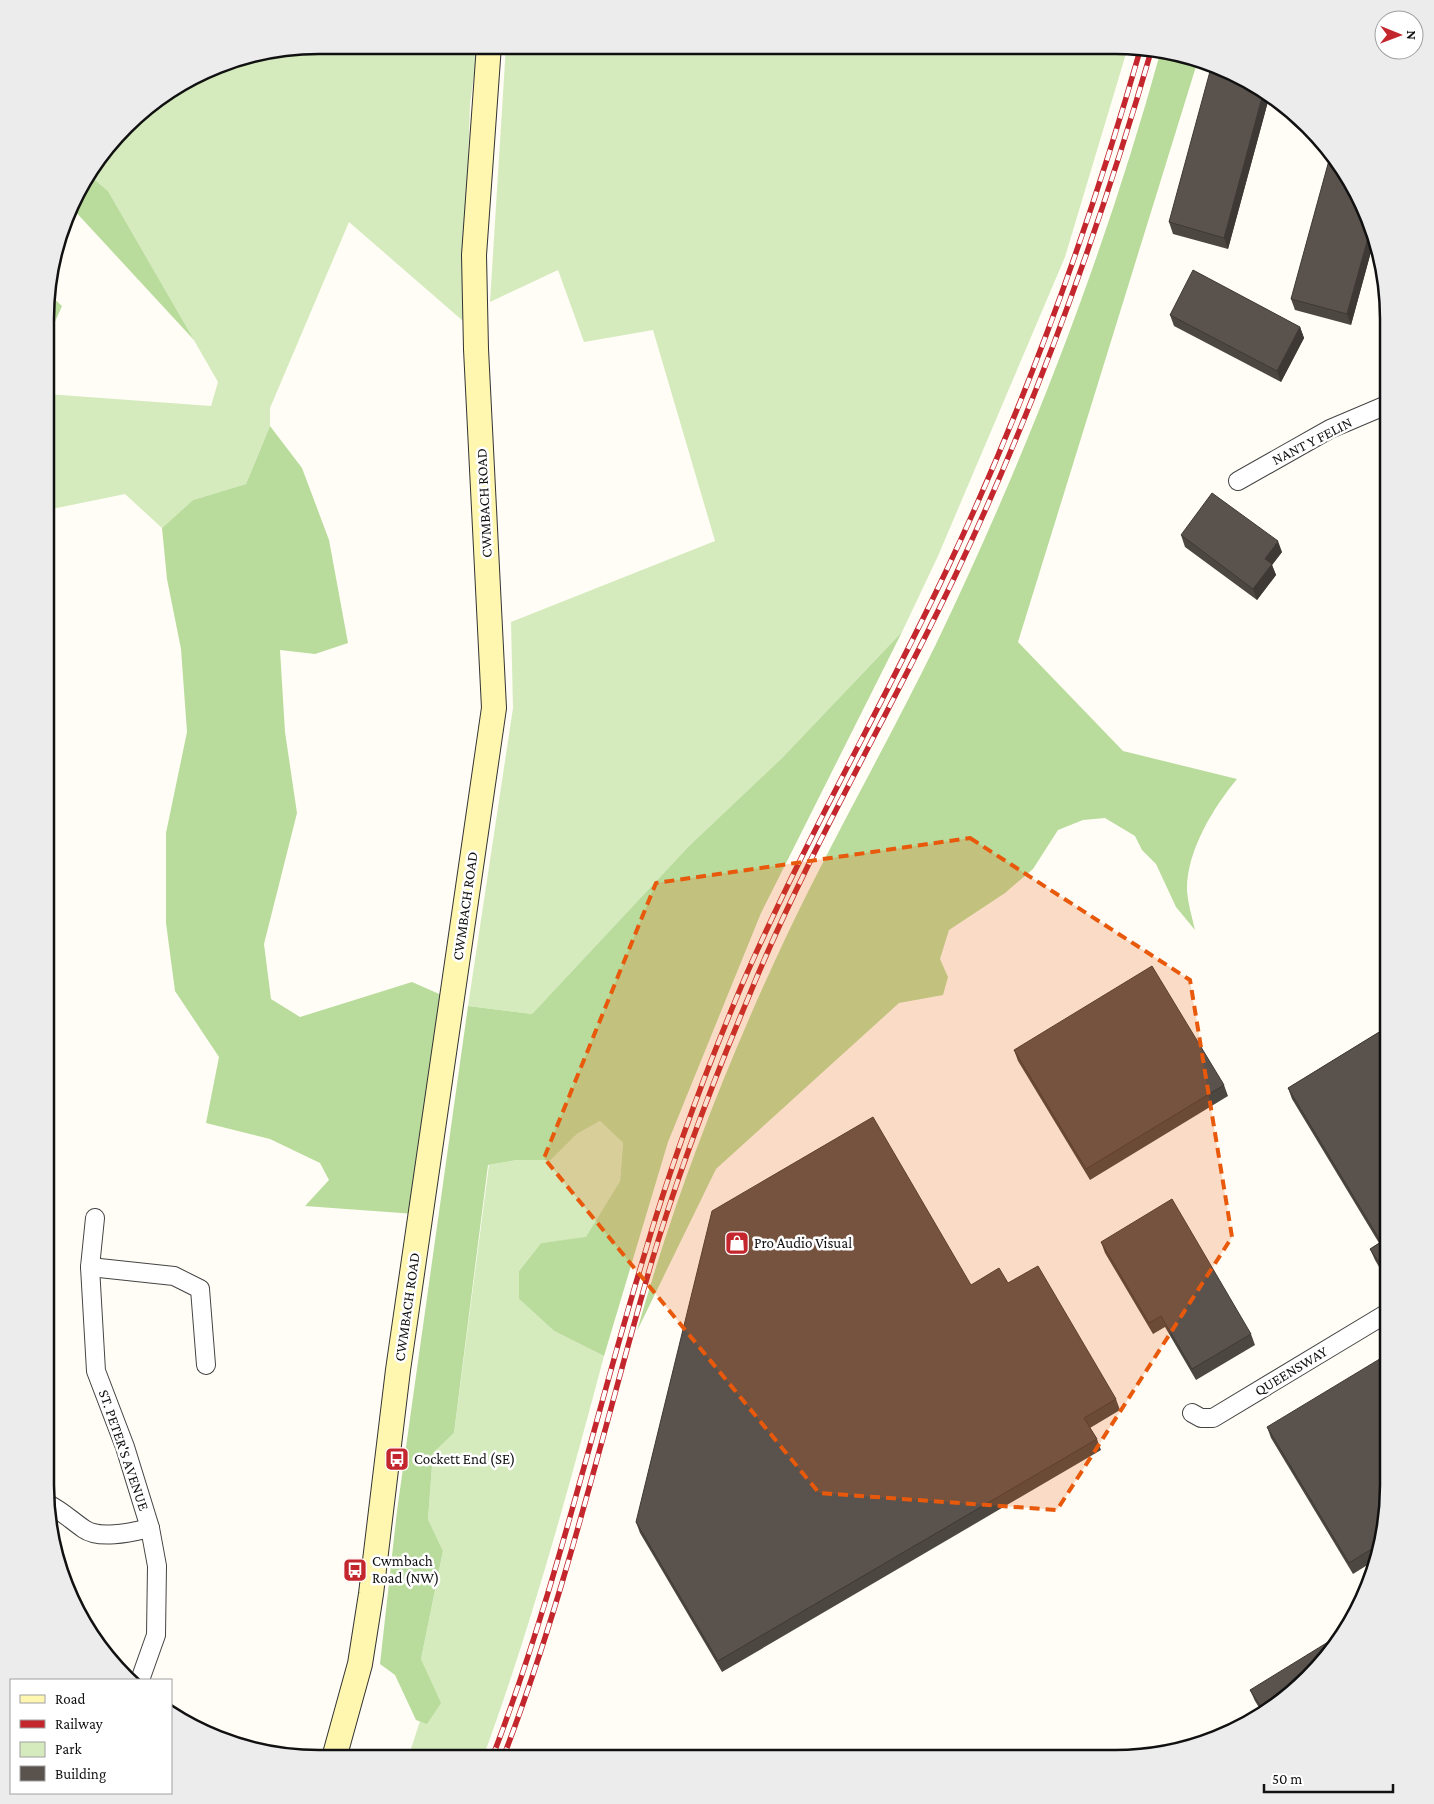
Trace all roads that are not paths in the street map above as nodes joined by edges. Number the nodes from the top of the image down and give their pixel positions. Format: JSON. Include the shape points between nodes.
{"nodes":[{"id":1,"x":488,"y":54,"type":"edge"},
{"id":2,"x":1380,"y":408,"type":"edge"},
{"id":3,"x":1238,"y":481,"type":"dead end"},
{"id":4,"x":95,"y":1218,"type":"dead end"},
{"id":5,"x":90,"y":1267,"type":"junction"},
{"id":6,"x":1380,"y":1317,"type":"edge"},
{"id":7,"x":206,"y":1365,"type":"dead end"},
{"id":8,"x":1192,"y":1413,"type":"dead end"},
{"id":9,"x":55,"y":1507,"type":"edge"},
{"id":10,"x":150,"y":1528,"type":"junction"},
{"id":11,"x":140,"y":1679,"type":"edge"},
{"id":12,"x":336,"y":1750,"type":"edge"}],
"edges":[{"from":1,"to":12,"type":"main road","name":"CWMBACH ROAD","via":[[474,256],[494,708],[398,1370],[360,1664]]},
{"from":2,"to":3,"type":"street","name":"NANT Y FELIN","via":[[1330,429]]},
{"from":4,"to":5,"type":"street","name":"ST. PETER'S AVENUE"},
{"from":5,"to":7,"type":"street","via":[[174,1276],[200,1288]]},
{"from":5,"to":10,"type":"street","name":"ST. PETER'S AVENUE","via":[[96,1371],[125,1447]]},
{"from":6,"to":8,"type":"street","name":"QUEENSWAY","via":[[1213,1418],[1201,1418]]},
{"from":9,"to":10,"type":"street","via":[[85,1531],[116,1535]]},
{"from":10,"to":11,"type":"street","name":"ST. PETER'S AVENUE","via":[[157,1566],[156,1635]]}]}
